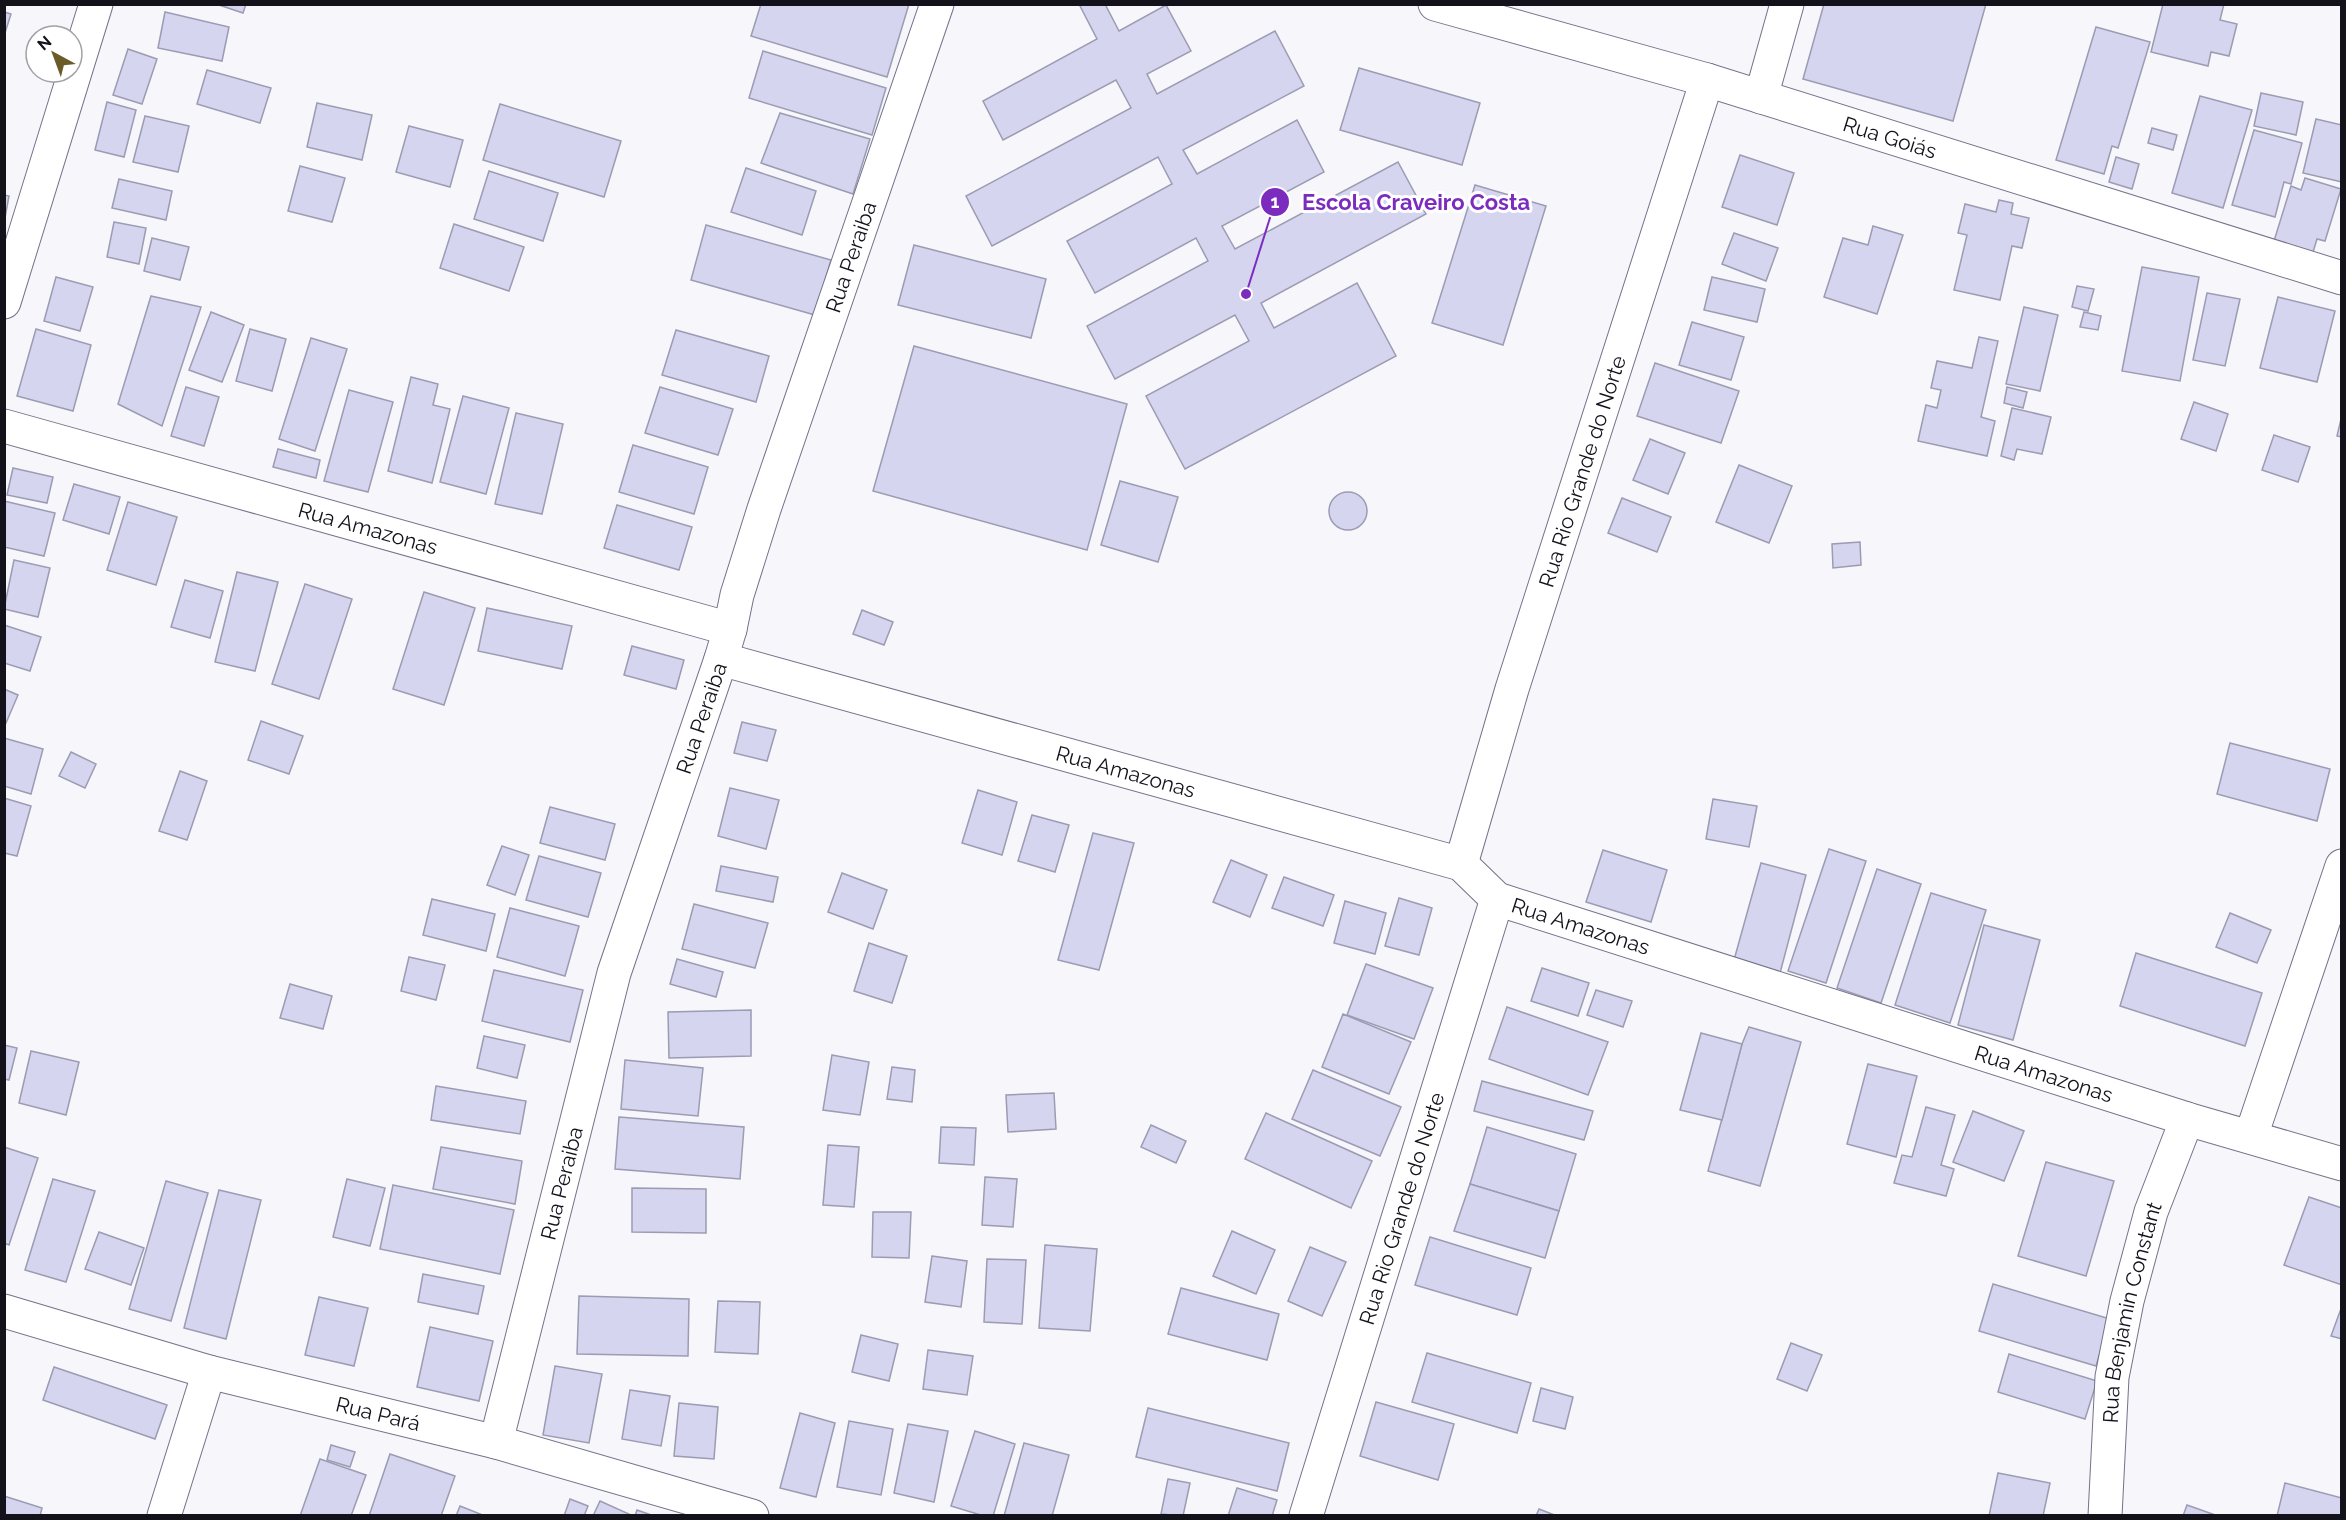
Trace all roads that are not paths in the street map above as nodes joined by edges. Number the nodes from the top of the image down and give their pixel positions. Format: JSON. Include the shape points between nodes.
{"nodes":[{"id":1,"x":96,"y":4,"type":"edge"},
{"id":2,"x":937,"y":4,"type":"edge"},
{"id":3,"x":1435,"y":4,"type":"edge"},
{"id":4,"x":1787,"y":4,"type":"edge"},
{"id":5,"x":1707,"y":80,"type":"junction"},
{"id":6,"x":1761,"y":97,"type":"junction"},
{"id":7,"x":2342,"y":278,"type":"edge"},
{"id":8,"x":4,"y":302,"type":"edge"},
{"id":9,"x":4,"y":426,"type":"edge"},
{"id":10,"x":726,"y":644,"type":"junction"},
{"id":11,"x":1461,"y":864,"type":"junction"},
{"id":12,"x":2342,"y":866,"type":"edge"},
{"id":13,"x":1497,"y":899,"type":"junction"},
{"id":14,"x":2187,"y":1119,"type":"junction"},
{"id":15,"x":2251,"y":1136,"type":"junction"},
{"id":16,"x":2342,"y":1164,"type":"edge"},
{"id":17,"x":4,"y":1311,"type":"edge"},
{"id":18,"x":209,"y":1372,"type":"junction"},
{"id":19,"x":495,"y":1442,"type":"junction"},
{"id":20,"x":164,"y":1515,"type":"edge"},
{"id":21,"x":752,"y":1515,"type":"edge"},
{"id":22,"x":1306,"y":1515,"type":"edge"},
{"id":23,"x":2106,"y":1515,"type":"edge"}],
"edges":[{"from":1,"to":8,"type":"street"},
{"from":2,"to":10,"type":"street","name":"Rua Peraiba","via":[[764,509]]},
{"from":3,"to":5,"type":"street","name":"Rua Goiás"},
{"from":4,"to":6,"type":"street"},
{"from":5,"to":6,"type":"street","name":"Rua Goiás"},
{"from":5,"to":11,"type":"street","name":"Rua Rio Grande do Norte","via":[[1512,689]]},
{"from":6,"to":7,"type":"street","name":"Rua Goiás"},
{"from":9,"to":10,"type":"street","name":"Rua Amazonas"},
{"from":10,"to":11,"type":"street","name":"Rua Amazonas"},
{"from":10,"to":19,"type":"street","name":"Rua Peraiba","via":[[614,973]]},
{"from":11,"to":13,"type":"street","name":"Rua Amazonas"},
{"from":12,"to":15,"type":"street"},
{"from":13,"to":14,"type":"street","name":"Rua Amazonas"},
{"from":13,"to":22,"type":"street","name":"Rua Rio Grande do Norte"},
{"from":14,"to":15,"type":"street","name":"Rua Amazonas"},
{"from":14,"to":23,"type":"street","name":"Rua Benjamin Constant","via":[[2151,1212],[2127,1300],[2112,1377]]},
{"from":15,"to":16,"type":"street","name":"Rua Amazonas"},
{"from":17,"to":18,"type":"street","name":"Rua Pará"},
{"from":18,"to":19,"type":"street","name":"Rua Pará"},
{"from":18,"to":20,"type":"street"},
{"from":19,"to":21,"type":"street","name":"Rua Pará"}]}
